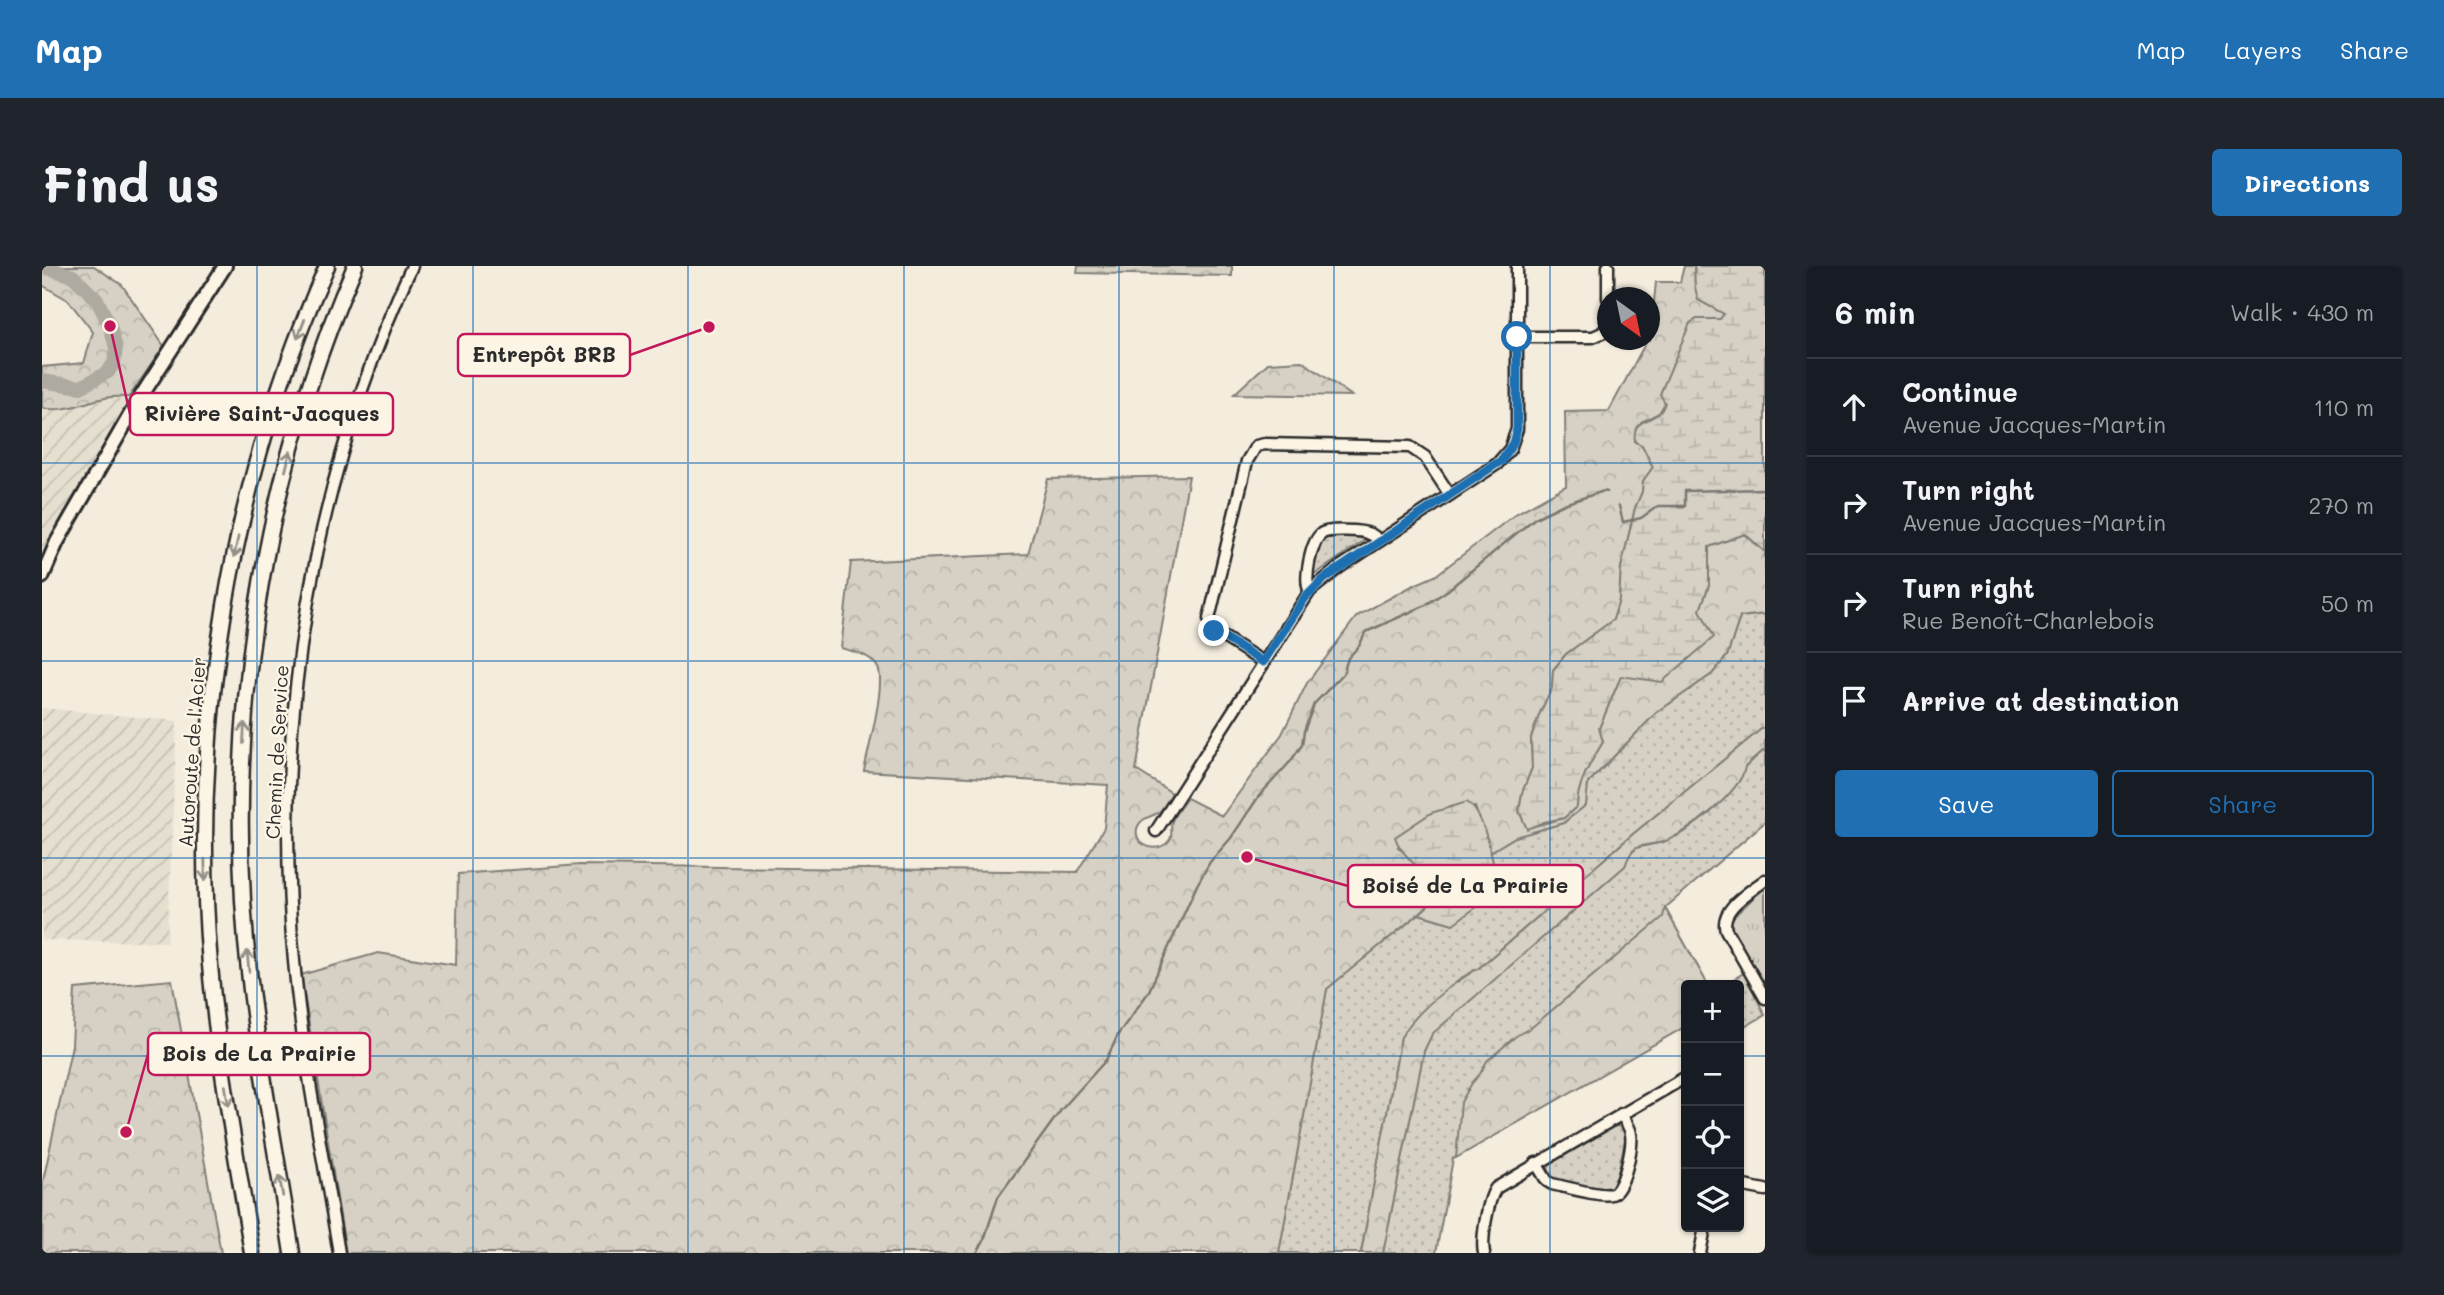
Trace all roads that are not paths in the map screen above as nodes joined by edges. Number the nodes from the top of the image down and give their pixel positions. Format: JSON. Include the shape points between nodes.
{"nodes":[{"id":1,"x":225,"y":266,"type":"edge"},
{"id":2,"x":327,"y":266,"type":"edge"},
{"id":3,"x":355,"y":266,"type":"edge"},
{"id":4,"x":412,"y":266,"type":"edge"},
{"id":5,"x":1517,"y":266,"type":"edge"},
{"id":6,"x":1608,"y":266,"type":"edge"},
{"id":7,"x":1608,"y":287,"type":"edge"},
{"id":8,"x":1597,"y":335,"type":"edge"},
{"id":9,"x":1517,"y":337,"type":"junction"},
{"id":10,"x":1450,"y":495,"type":"junction"},
{"id":11,"x":1378,"y":542,"type":"junction"},
{"id":12,"x":42,"y":577,"type":"edge"},
{"id":13,"x":1310,"y":592,"type":"junction"},
{"id":14,"x":1263,"y":662,"type":"junction"},
{"id":15,"x":1156,"y":831,"type":"dead end"},
{"id":16,"x":1765,"y":880,"type":"edge"},
{"id":17,"x":1764,"y":995,"type":"edge"},
{"id":18,"x":1681,"y":1080,"type":"edge"},
{"id":19,"x":1621,"y":1114,"type":"junction"},
{"id":20,"x":1536,"y":1163,"type":"junction"},
{"id":21,"x":1744,"y":1186,"type":"edge"},
{"id":22,"x":1765,"y":1190,"type":"edge"},
{"id":23,"x":1704,"y":1232,"type":"edge"},
{"id":24,"x":252,"y":1253,"type":"edge"},
{"id":25,"x":292,"y":1253,"type":"edge"},
{"id":26,"x":339,"y":1253,"type":"edge"},
{"id":27,"x":1483,"y":1253,"type":"edge"},
{"id":28,"x":1700,"y":1253,"type":"edge"}],
"edges":[{"from":1,"to":12,"type":"main road","via":[[140,398],[57,542]]},
{"from":2,"to":24,"type":"highway","name":"Autoroute de l'Acier","one_way":true,"via":[[287,365],[249,491],[226,599],[210,725],[205,824],[209,956]]},
{"from":25,"to":3,"type":"highway","one_way":true,"via":[[248,966],[241,841],[244,722],[257,607],[281,489],[317,362]]},
{"from":4,"to":26,"type":"street","name":"Chemin de Service","via":[[368,372],[340,464],[304,623],[292,732],[288,825],[294,960]]},
{"from":5,"to":9,"type":"street"},
{"from":6,"to":7,"type":"street"},
{"from":8,"to":9,"type":"street"},
{"from":9,"to":10,"type":"street","via":[[1518,410],[1513,443],[1497,464]]},
{"from":10,"to":11,"type":"street"},
{"from":10,"to":14,"type":"street","via":[[1426,457],[1410,447],[1256,446],[1247,461],[1209,619],[1214,631]]},
{"from":11,"to":13,"type":"street"},
{"from":11,"to":13,"type":"street","via":[[1365,532],[1322,534],[1308,567]]},
{"from":13,"to":14,"type":"street"},
{"from":14,"to":15,"type":"street"},
{"from":16,"to":17,"type":"street","via":[[1728,912],[1724,922]]},
{"from":18,"to":19,"type":"street"},
{"from":19,"to":20,"type":"street"},
{"from":19,"to":20,"type":"street","via":[[1631,1136],[1623,1182],[1617,1191],[1605,1194],[1552,1184]]},
{"from":20,"to":27,"type":"street","via":[[1494,1190]]},
{"from":21,"to":22,"type":"street"},
{"from":23,"to":28,"type":"street"}]}
